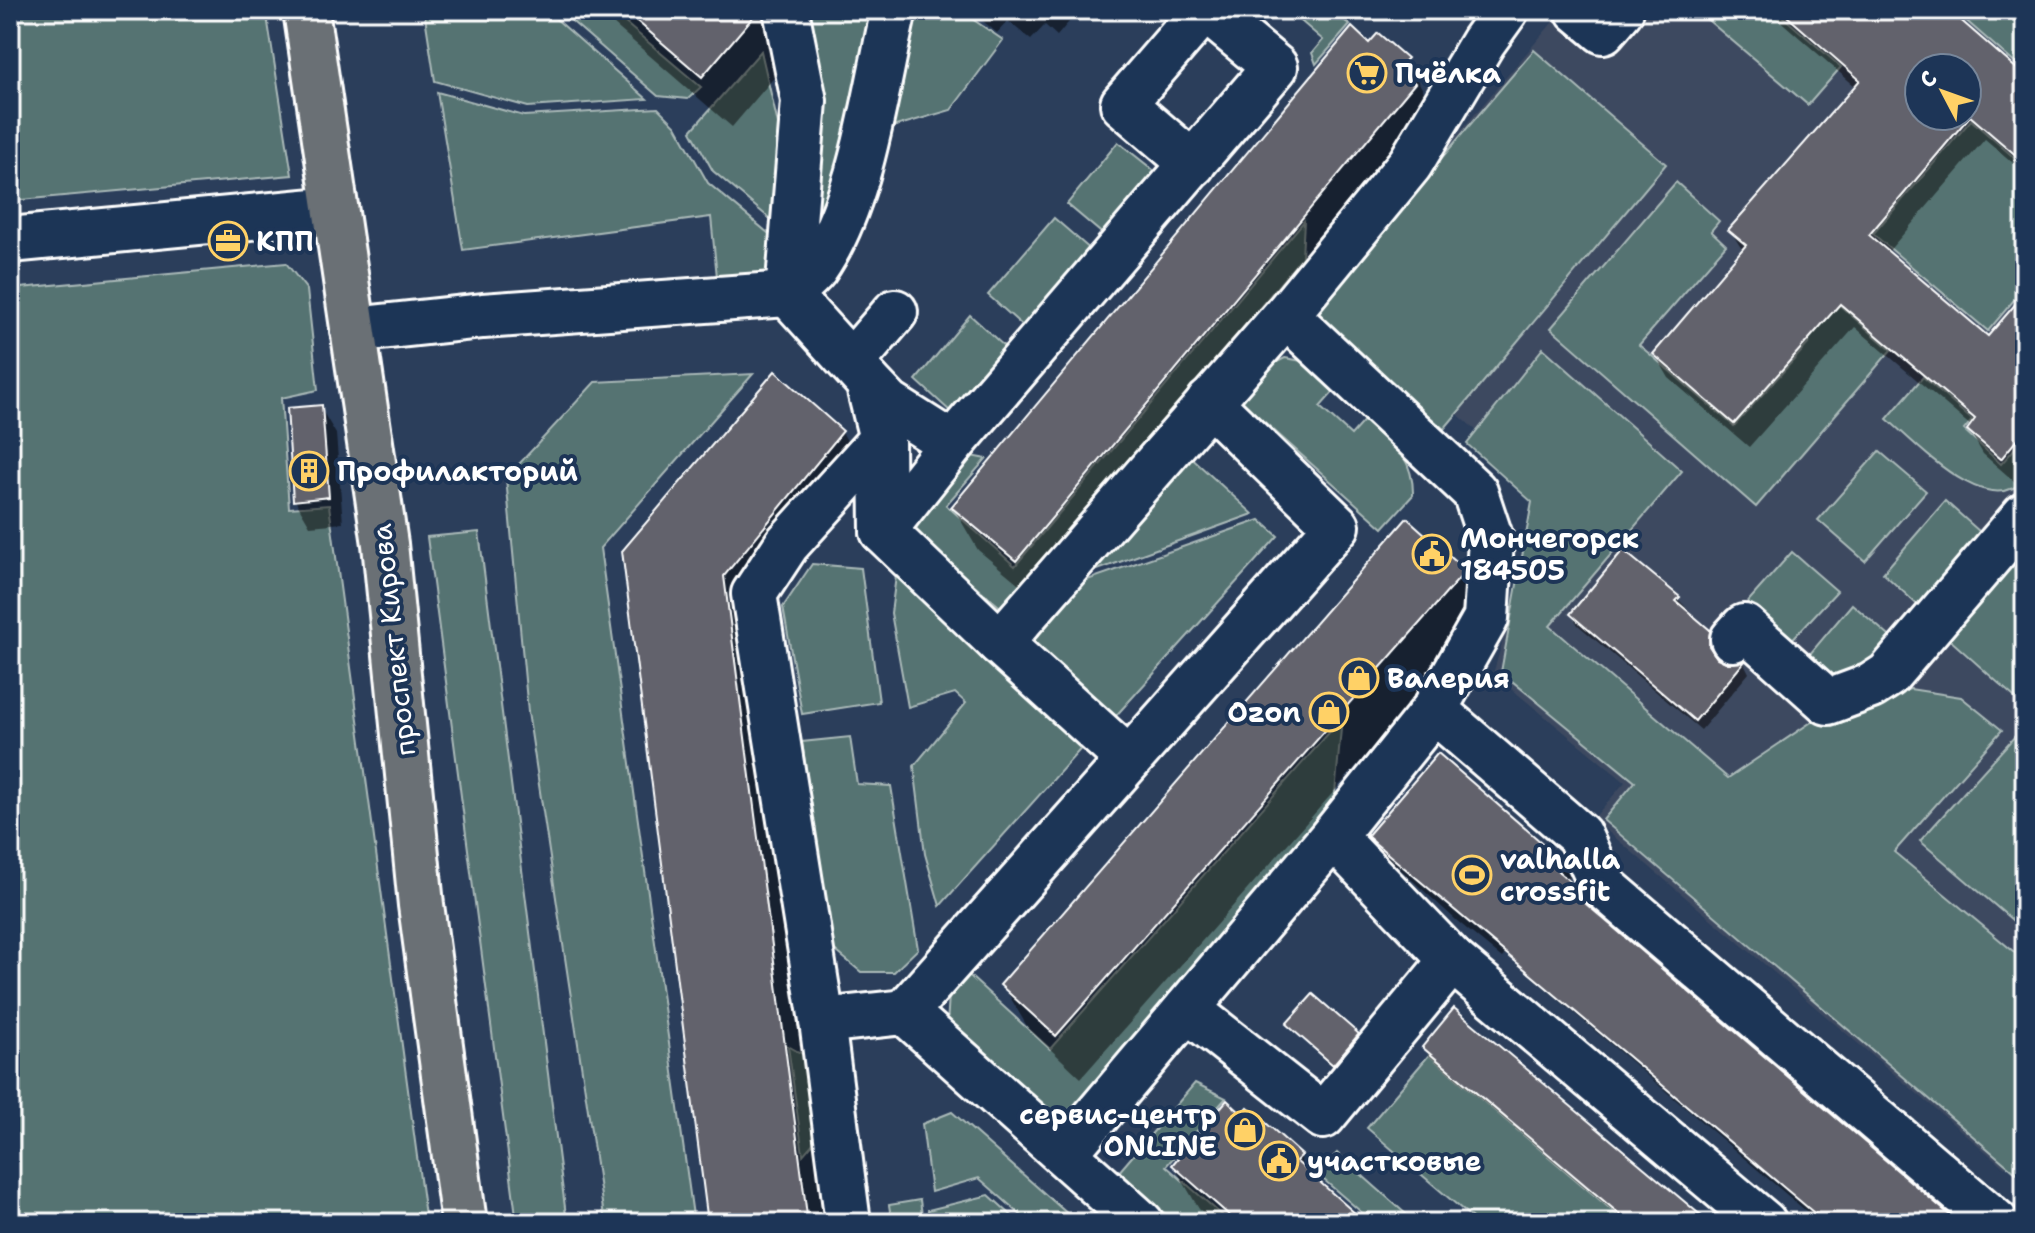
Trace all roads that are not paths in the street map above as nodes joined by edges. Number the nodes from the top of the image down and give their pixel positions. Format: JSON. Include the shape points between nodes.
{"nodes":[{"id":1,"x":306,"y":10,"type":"edge"},
{"id":2,"x":786,"y":10,"type":"edge"},
{"id":3,"x":894,"y":10,"type":"edge"},
{"id":4,"x":1205,"y":10,"type":"edge"},
{"id":5,"x":1506,"y":10,"type":"edge"},
{"id":6,"x":1578,"y":10,"type":"edge"},
{"id":7,"x":1621,"y":10,"type":"edge"},
{"id":8,"x":1193,"y":164,"type":"junction"},
{"id":9,"x":335,"y":209,"type":"junction"},
{"id":10,"x":10,"y":240,"type":"edge"},
{"id":11,"x":788,"y":294,"type":"junction"},
{"id":12,"x":895,"y":312,"type":"dead end"},
{"id":13,"x":1286,"y":315,"type":"junction"},
{"id":14,"x":353,"y":330,"type":"junction"},
{"id":15,"x":860,"y":372,"type":"junction"},
{"id":16,"x":1209,"y":402,"type":"junction"},
{"id":17,"x":882,"y":439,"type":"junction"},
{"id":18,"x":952,"y":444,"type":"junction"},
{"id":19,"x":2025,"y":515,"type":"edge"},
{"id":20,"x":883,"y":531,"type":"junction"},
{"id":21,"x":1733,"y":639,"type":"dead end"},
{"id":22,"x":1000,"y":643,"type":"junction"},
{"id":23,"x":1434,"y":710,"type":"junction"},
{"id":24,"x":1128,"y":759,"type":"junction"},
{"id":25,"x":1333,"y":836,"type":"junction"},
{"id":26,"x":1452,"y":960,"type":"junction"},
{"id":27,"x":1187,"y":1009,"type":"junction"},
{"id":28,"x":905,"y":1012,"type":"junction"},
{"id":29,"x":822,"y":1021,"type":"junction"},
{"id":30,"x":1065,"y":1153,"type":"junction"},
{"id":31,"x":464,"y":1223,"type":"edge"},
{"id":32,"x":848,"y":1223,"type":"edge"},
{"id":33,"x":1141,"y":1223,"type":"edge"},
{"id":34,"x":1764,"y":1223,"type":"edge"},
{"id":35,"x":1997,"y":1223,"type":"edge"}],
"edges":[{"from":1,"to":9,"type":"main road","name":"проспект Кирова"},
{"from":2,"to":11,"type":"lane","via":[[804,101]]},
{"from":3,"to":11,"type":"lane","via":[[855,179],[814,270]]},
{"from":4,"to":8,"type":"lane","via":[[1123,104]]},
{"from":4,"to":8,"type":"lane","via":[[1275,67]]},
{"from":5,"to":13,"type":"lane","via":[[1410,164]]},
{"from":6,"to":7,"type":"lane","via":[[1603,31]]},
{"from":8,"to":18,"type":"lane"},
{"from":9,"to":10,"type":"lane"},
{"from":9,"to":14,"type":"main road","name":"проспект Кирова"},
{"from":11,"to":14,"type":"lane"},
{"from":11,"to":15,"type":"lane"},
{"from":12,"to":15,"type":"lane"},
{"from":13,"to":16,"type":"lane"},
{"from":13,"to":23,"type":"lane","via":[[1475,492],[1491,540],[1486,618]]},
{"from":14,"to":31,"type":"main road","name":"проспект Кирова","via":[[385,544],[421,905]]},
{"from":15,"to":17,"type":"lane"},
{"from":15,"to":18,"type":"lane","via":[[889,404]]},
{"from":16,"to":22,"type":"lane"},
{"from":16,"to":24,"type":"lane","via":[[1337,526]]},
{"from":17,"to":20,"type":"lane"},
{"from":17,"to":29,"type":"lane","via":[[787,544],[754,594]]},
{"from":18,"to":20,"type":"lane"},
{"from":19,"to":21,"type":"lane","via":[[1888,675],[1871,686],[1828,702],[1744,627]]},
{"from":20,"to":22,"type":"lane"},
{"from":22,"to":24,"type":"lane"},
{"from":23,"to":25,"type":"lane"},
{"from":23,"to":35,"type":"lane","via":[[1579,835],[1601,884]]},
{"from":24,"to":28,"type":"lane"},
{"from":25,"to":26,"type":"lane"},
{"from":25,"to":27,"type":"lane"},
{"from":26,"to":27,"type":"lane","via":[[1323,1116]]},
{"from":26,"to":34,"type":"lane"},
{"from":27,"to":30,"type":"lane"},
{"from":28,"to":29,"type":"lane"},
{"from":28,"to":30,"type":"lane"},
{"from":29,"to":32,"type":"lane"},
{"from":30,"to":33,"type":"lane"}]}
